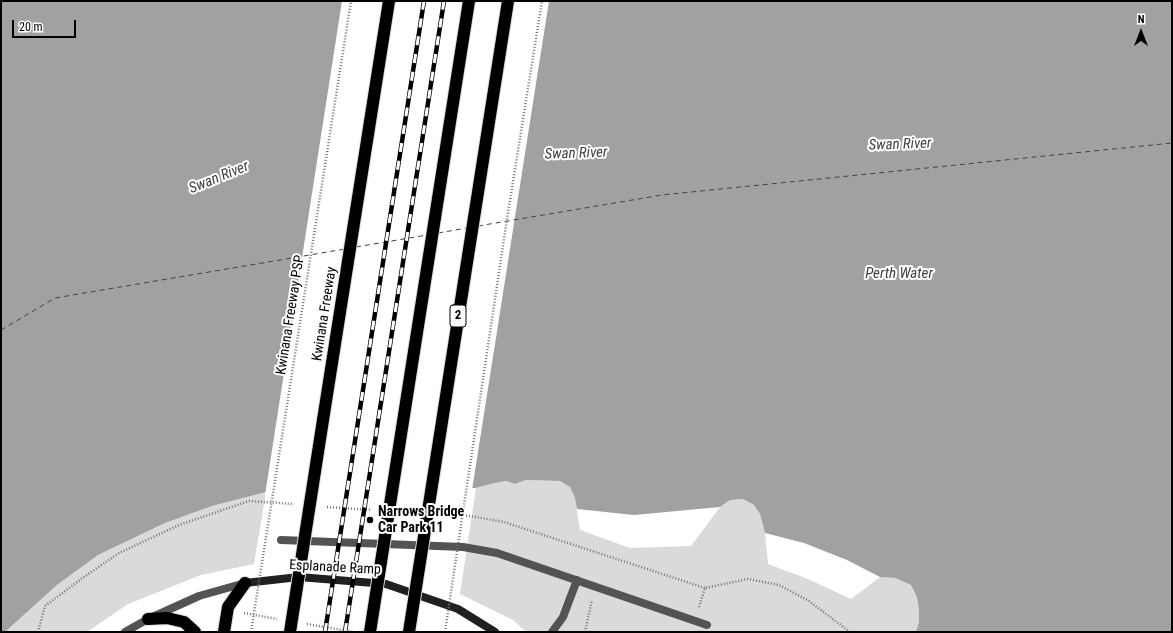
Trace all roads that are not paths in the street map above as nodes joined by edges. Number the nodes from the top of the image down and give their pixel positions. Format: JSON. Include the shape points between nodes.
{"nodes":[{"id":1,"x":389,"y":1,"type":"edge"},
{"id":2,"x":468,"y":1,"type":"edge"},
{"id":3,"x":508,"y":1,"type":"edge"},
{"id":4,"x":281,"y":540,"type":"dead end"},
{"id":5,"x":577,"y":580,"type":"junction"},
{"id":6,"x":244,"y":582,"type":"junction"},
{"id":7,"x":148,"y":619,"type":"junction"},
{"id":8,"x":707,"y":625,"type":"dead end"},
{"id":9,"x":125,"y":632,"type":"edge"},
{"id":10,"x":195,"y":632,"type":"edge"},
{"id":11,"x":224,"y":632,"type":"edge"},
{"id":12,"x":290,"y":632,"type":"edge"},
{"id":13,"x":370,"y":632,"type":"edge"},
{"id":14,"x":409,"y":632,"type":"edge"},
{"id":15,"x":494,"y":632,"type":"edge"},
{"id":16,"x":552,"y":632,"type":"edge"}],
"edges":[{"from":1,"to":12,"type":"highway","name":"Kwinana Freeway","bridge":true},
{"from":2,"to":13,"type":"highway","bridge":true},
{"from":3,"to":14,"type":"highway","number":"2","bridge":true},
{"from":4,"to":5,"type":"lane","via":[[464,547],[497,552]]},
{"from":5,"to":8,"type":"lane"},
{"from":5,"to":16,"type":"lane","via":[[563,617]]},
{"from":6,"to":7,"type":"lane","name":"Esplanade Ramp","via":[[199,596]]},
{"from":6,"to":11,"type":"highway","via":[[228,607]]},
{"from":6,"to":15,"type":"street","name":"Esplanade Ramp","via":[[299,577],[386,584],[458,609]]},
{"from":7,"to":9,"type":"lane","name":"Esplanade Ramp"},
{"from":7,"to":10,"type":"highway","via":[[166,618],[184,622]]}]}
